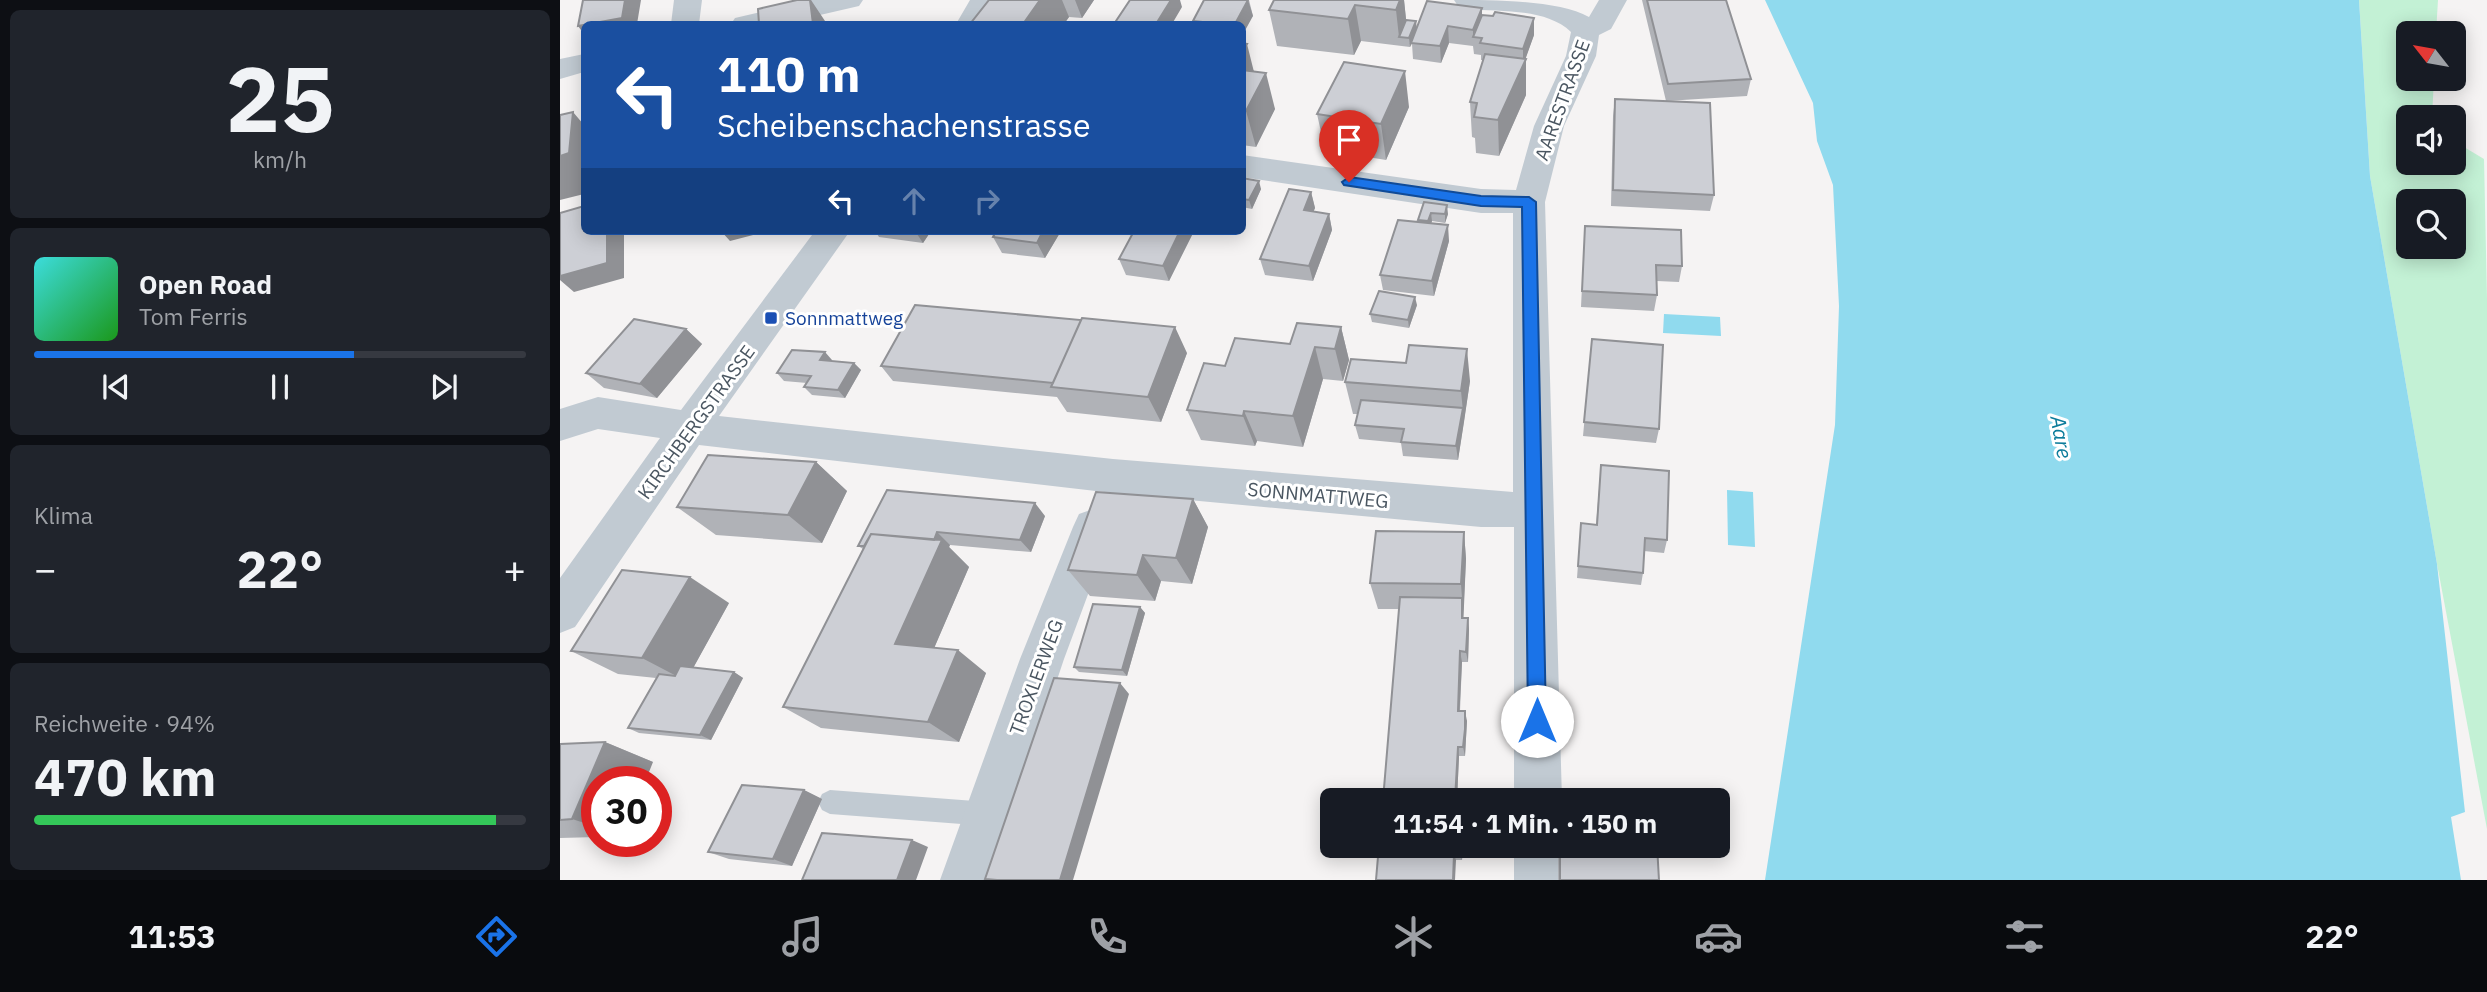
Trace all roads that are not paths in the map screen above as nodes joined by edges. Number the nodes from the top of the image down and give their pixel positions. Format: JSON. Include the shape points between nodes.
{"nodes":[{"id":1,"x":688,"y":0,"type":"edge"},
{"id":2,"x":849,"y":0,"type":"edge"},
{"id":3,"x":984,"y":0,"type":"edge"},
{"id":4,"x":1468,"y":0,"type":"edge"},
{"id":5,"x":1614,"y":0,"type":"edge"},
{"id":6,"x":685,"y":21,"type":"edge"},
{"id":7,"x":758,"y":21,"type":"edge"},
{"id":8,"x":972,"y":21,"type":"edge"},
{"id":9,"x":1586,"y":30,"type":"junction"},
{"id":10,"x":581,"y":64,"type":"edge"},
{"id":11,"x":560,"y":69,"type":"edge"},
{"id":12,"x":1246,"y":167,"type":"edge"},
{"id":13,"x":1529,"y":202,"type":"junction"},
{"id":14,"x":830,"y":235,"type":"edge"},
{"id":15,"x":560,"y":425,"type":"edge"},
{"id":16,"x":690,"y":428,"type":"junction"},
{"id":17,"x":1113,"y":476,"type":"junction"},
{"id":18,"x":1535,"y":510,"type":"junction"},
{"id":19,"x":560,"y":613,"type":"edge"},
{"id":20,"x":1538,"y":788,"type":"edge"},
{"id":21,"x":830,"y":802,"type":"dead end"},
{"id":22,"x":988,"y":814,"type":"junction"},
{"id":23,"x":1538,"y":858,"type":"edge"},
{"id":24,"x":965,"y":880,"type":"edge"},
{"id":25,"x":1538,"y":880,"type":"edge"}],
"edges":[{"from":1,"to":6,"type":"street"},
{"from":2,"to":7,"type":"street"},
{"from":3,"to":8,"type":"street"},
{"from":4,"to":9,"type":"street","via":[[1553,9],[1571,16]]},
{"from":5,"to":9,"type":"street","name":"AARESTRASSE","via":[[1601,23]]},
{"from":9,"to":13,"type":"street","name":"AARESTRASSE","via":[[1581,56],[1549,126]]},
{"from":10,"to":11,"type":"street"},
{"from":12,"to":13,"type":"street","via":[[1481,201]]},
{"from":13,"to":18,"type":"street","name":"AARESTRASSE"},
{"from":14,"to":16,"type":"street","name":"KIRCHBERGSTRASSE"},
{"from":15,"to":16,"type":"street","name":"SONNMATTWEG","via":[[598,413]]},
{"from":16,"to":17,"type":"street","name":"SONNMATTWEG"},
{"from":16,"to":19,"type":"street","name":"KIRCHBERGSTRASSE"},
{"from":17,"to":18,"type":"street","name":"SONNMATTWEG"},
{"from":17,"to":22,"type":"street","name":"TROXLERWEG"},
{"from":18,"to":20,"type":"street","name":"AARESTRASSE"},
{"from":21,"to":22,"type":"lane"},
{"from":22,"to":24,"type":"street","name":"TROXLERWEG"},
{"from":23,"to":25,"type":"street"}]}
